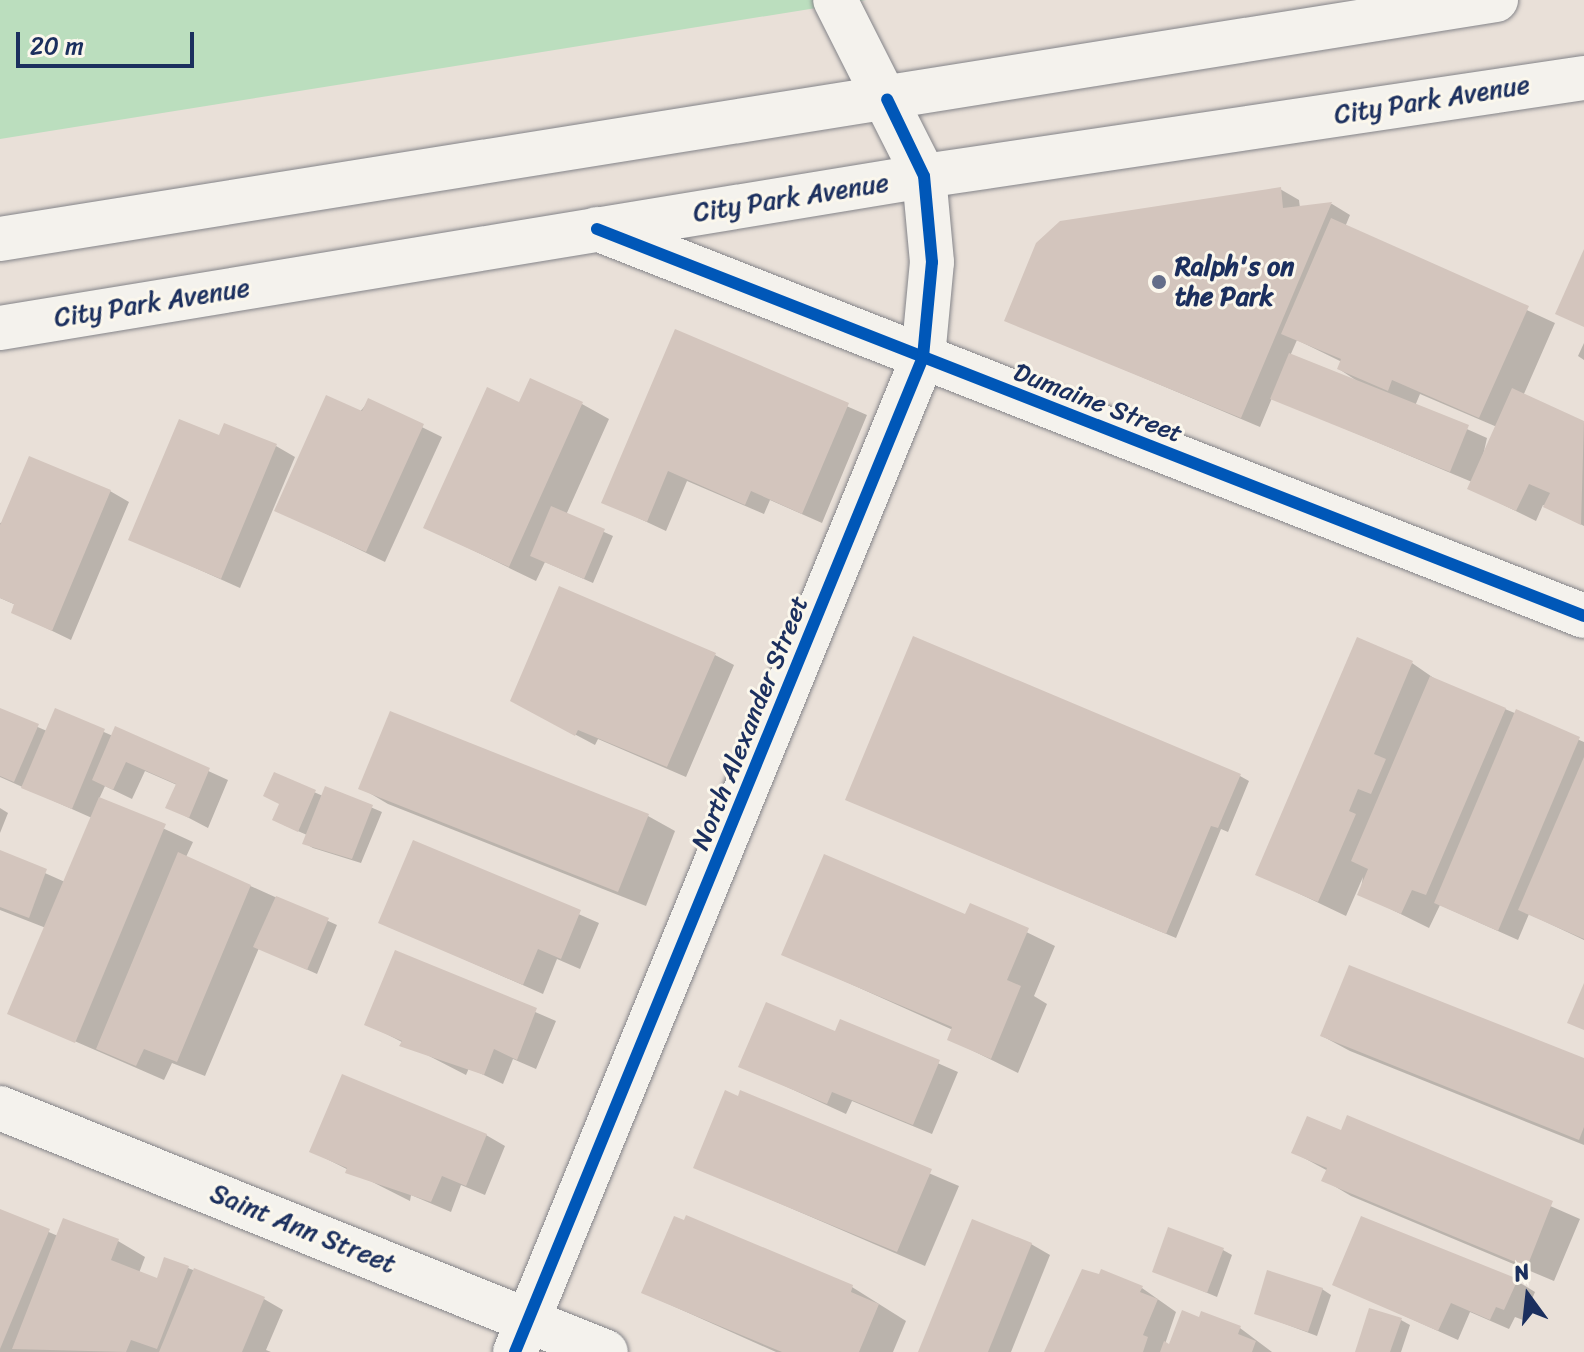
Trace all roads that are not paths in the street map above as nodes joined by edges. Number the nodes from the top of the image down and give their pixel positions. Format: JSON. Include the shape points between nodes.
{"nodes":[{"id":1,"x":835,"y":0,"type":"edge"},
{"id":2,"x":1496,"y":0,"type":"edge"},
{"id":3,"x":1584,"y":78,"type":"edge"},
{"id":4,"x":887,"y":99,"type":"junction"},
{"id":5,"x":924,"y":176,"type":"junction"},
{"id":6,"x":597,"y":229,"type":"junction"},
{"id":7,"x":0,"y":239,"type":"edge"},
{"id":8,"x":0,"y":328,"type":"edge"},
{"id":9,"x":923,"y":357,"type":"junction"},
{"id":10,"x":1584,"y":616,"type":"edge"},
{"id":11,"x":0,"y":1108,"type":"edge"},
{"id":12,"x":522,"y":1336,"type":"edge"},
{"id":13,"x":606,"y":1352,"type":"edge"}],
"edges":[{"from":1,"to":4,"type":"street","name":"North Alexander Street"},
{"from":2,"to":4,"type":"street"},
{"from":3,"to":5,"type":"street","name":"City Park Avenue"},
{"from":4,"to":5,"type":"street","name":"North Alexander Street"},
{"from":4,"to":7,"type":"street","via":[[391,173]]},
{"from":5,"to":6,"type":"street","name":"City Park Avenue"},
{"from":5,"to":9,"type":"street","name":"North Alexander Street","via":[[932,262]]},
{"from":6,"to":8,"type":"street","name":"City Park Avenue"},
{"from":6,"to":9,"type":"street","name":"Dumaine Street"},
{"from":9,"to":10,"type":"street","name":"Dumaine Street"},
{"from":9,"to":12,"type":"street","name":"North Alexander Street"},
{"from":11,"to":12,"type":"street","name":"Saint Ann Street"},
{"from":12,"to":13,"type":"street","name":"Saint Ann Street"}]}
